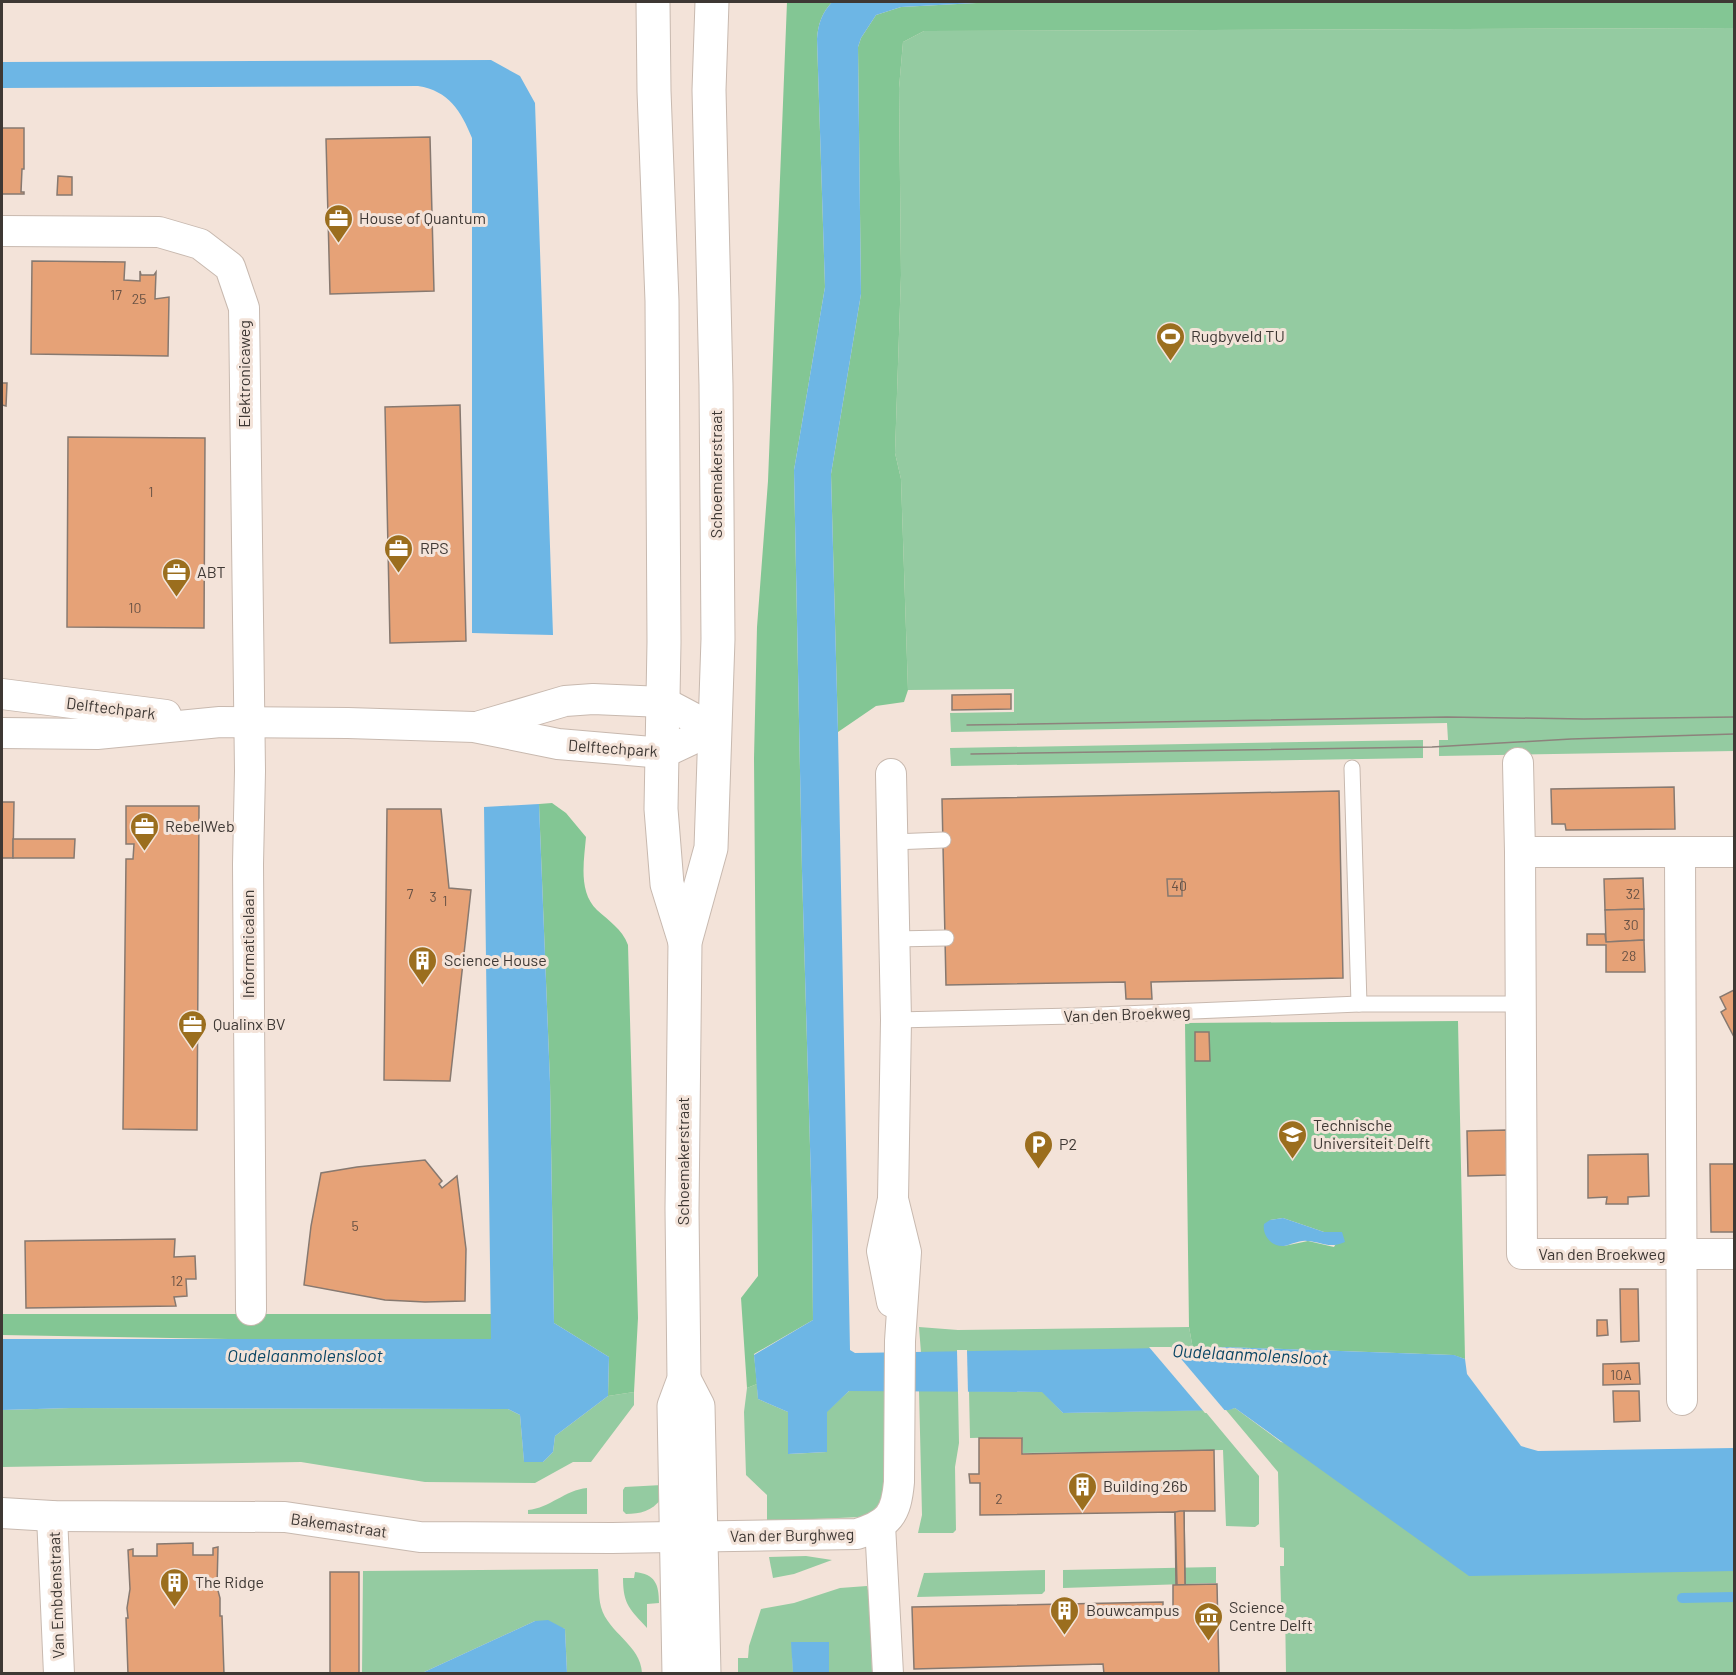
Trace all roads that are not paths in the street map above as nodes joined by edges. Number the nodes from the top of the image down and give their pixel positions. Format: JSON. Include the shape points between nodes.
{"nodes":[{"id":1,"x":653,"y":2,"type":"edge"},
{"id":2,"x":712,"y":2,"type":"edge"},
{"id":3,"x":2,"y":231,"type":"edge"},
{"id":4,"x":2,"y":694,"type":"edge"},
{"id":5,"x":663,"y":702,"type":"junction"},
{"id":6,"x":234,"y":722,"type":"junction"},
{"id":7,"x":474,"y":727,"type":"junction"},
{"id":8,"x":714,"y":729,"type":"junction"},
{"id":9,"x":2,"y":733,"type":"edge"},
{"id":10,"x":663,"y":753,"type":"junction"},
{"id":11,"x":1518,"y":763,"type":"dead end"},
{"id":12,"x":1352,"y":768,"type":"dead end"},
{"id":13,"x":891,"y":774,"type":"dead end"},
{"id":14,"x":943,"y":840,"type":"dead end"},
{"id":15,"x":892,"y":842,"type":"junction"},
{"id":16,"x":1520,"y":852,"type":"junction"},
{"id":17,"x":1680,"y":852,"type":"junction"},
{"id":18,"x":1734,"y":852,"type":"edge"},
{"id":19,"x":946,"y":938,"type":"dead end"},
{"id":20,"x":894,"y":939,"type":"junction"},
{"id":21,"x":685,"y":942,"type":"junction"},
{"id":22,"x":1359,"y":1004,"type":"junction"},
{"id":23,"x":1521,"y":1004,"type":"junction"},
{"id":24,"x":896,"y":1020,"type":"junction"},
{"id":25,"x":1682,"y":1254,"type":"junction"},
{"id":26,"x":1734,"y":1254,"type":"edge"},
{"id":27,"x":251,"y":1310,"type":"dead end"},
{"id":28,"x":1682,"y":1400,"type":"dead end"},
{"id":29,"x":2,"y":1513,"type":"edge"},
{"id":30,"x":52,"y":1516,"type":"junction"},
{"id":31,"x":880,"y":1525,"type":"junction"},
{"id":32,"x":690,"y":1537,"type":"junction"},
{"id":33,"x":59,"y":1674,"type":"edge"},
{"id":34,"x":679,"y":1674,"type":"edge"},
{"id":35,"x":704,"y":1674,"type":"edge"},
{"id":36,"x":888,"y":1674,"type":"edge"}],
"edges":[{"from":1,"to":5,"type":"main road","name":"Schoemakerstraat","via":[[662,301]]},
{"from":2,"to":8,"type":"main road","name":"Schoemakerstraat","via":[[709,90],[718,639]]},
{"from":3,"to":6,"type":"street","name":"Elektronicaweg","via":[[159,232],[200,243],[230,267],[244,308]]},
{"from":4,"to":6,"type":"street","name":"Delftechpark"},
{"from":5,"to":7,"type":"street","name":"Delftechpark","via":[[565,701]]},
{"from":5,"to":8,"type":"street","name":"Delftechpark"},
{"from":5,"to":10,"type":"main road","name":"Schoemakerstraat"},
{"from":6,"to":7,"type":"street","name":"Delftechpark"},
{"from":6,"to":9,"type":"street","name":"Delftechpark","via":[[97,734]]},
{"from":6,"to":27,"type":"street","name":"Informaticalaan","via":[[248,876]]},
{"from":7,"to":10,"type":"street","name":"Delftechpark","via":[[558,744]]},
{"from":8,"to":10,"type":"street","name":"Delftechpark"},
{"from":8,"to":21,"type":"main road","name":"Schoemakerstraat","via":[[711,848]]},
{"from":10,"to":21,"type":"main road","name":"Schoemakerstraat","via":[[661,809],[667,884]]},
{"from":11,"to":16,"type":"street","name":"Van den Broekweg"},
{"from":12,"to":22,"type":"lane"},
{"from":13,"to":15,"type":"street"},
{"from":14,"to":15,"type":"lane"},
{"from":15,"to":20,"type":"street"},
{"from":16,"to":17,"type":"street"},
{"from":16,"to":23,"type":"street","name":"Van den Broekweg"},
{"from":17,"to":18,"type":"street"},
{"from":17,"to":25,"type":"street","name":"Van den Broekweg"},
{"from":19,"to":20,"type":"lane"},
{"from":20,"to":24,"type":"street"},
{"from":21,"to":32,"type":"main road","name":"Schoemakerstraat","via":[[684,1379],[698,1406]]},
{"from":22,"to":23,"type":"lane","name":"Van den Broekweg"},
{"from":22,"to":24,"type":"lane","name":"Van den Broekweg"},
{"from":23,"to":25,"type":"street","name":"Van den Broekweg","via":[[1522,1254]]},
{"from":24,"to":31,"type":"street","via":[[892,1199],[906,1252],[897,1503]]},
{"from":25,"to":26,"type":"street","name":"Van den Broekweg"},
{"from":25,"to":28,"type":"street","name":"Van den Broekweg"},
{"from":29,"to":30,"type":"street","name":"Bakemastraat"},
{"from":30,"to":32,"type":"street","name":"Bakemastraat","via":[[285,1517],[420,1537]]},
{"from":30,"to":33,"type":"street","name":"Van Embdenstraat"},
{"from":31,"to":32,"type":"street","name":"Van der Burghweg","via":[[858,1534]]},
{"from":31,"to":36,"type":"street"},
{"from":32,"to":34,"type":"main road","name":"Schoemakerstraat"},
{"from":32,"to":35,"type":"main road","name":"Schoemakerstraat"}]}
